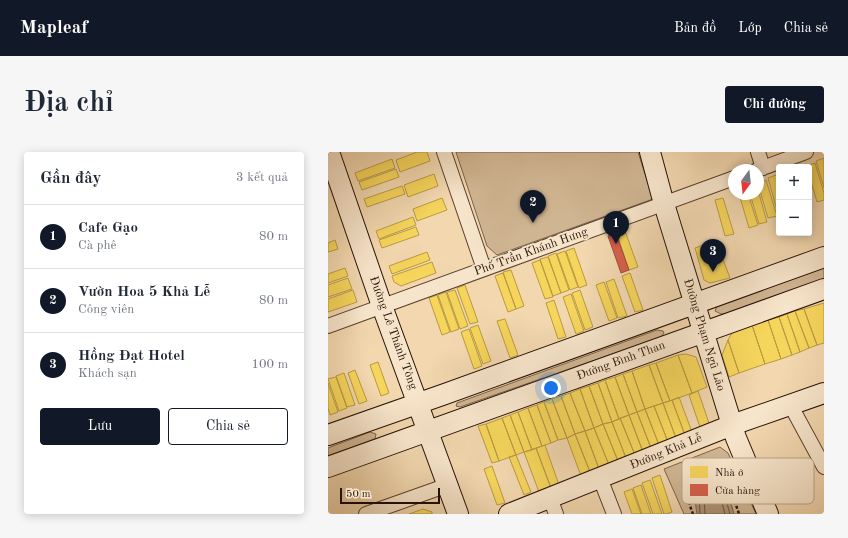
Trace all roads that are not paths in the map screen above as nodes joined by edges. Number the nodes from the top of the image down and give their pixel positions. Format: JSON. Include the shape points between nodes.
{"nodes":[{"id":1,"x":329,"y":152,"type":"edge"},
{"id":2,"x":444,"y":152,"type":"edge"},
{"id":3,"x":650,"y":152,"type":"edge"},
{"id":4,"x":758,"y":152,"type":"edge"},
{"id":5,"x":806,"y":152,"type":"edge"},
{"id":6,"x":759,"y":164,"type":"edge"},
{"id":7,"x":764,"y":168,"type":"edge"},
{"id":8,"x":728,"y":180,"type":"edge"},
{"id":9,"x":664,"y":204,"type":"junction"},
{"id":10,"x":824,"y":257,"type":"edge"},
{"id":11,"x":484,"y":269,"type":"junction"},
{"id":12,"x":824,"y":289,"type":"edge"},
{"id":13,"x":694,"y":303,"type":"junction"},
{"id":14,"x":382,"y":306,"type":"junction"},
{"id":15,"x":328,"y":326,"type":"edge"},
{"id":16,"x":703,"y":332,"type":"junction"},
{"id":17,"x":824,"y":393,"type":"edge"},
{"id":18,"x":419,"y":403,"type":"junction"},
{"id":19,"x":791,"y":406,"type":"junction"},
{"id":20,"x":732,"y":426,"type":"junction"},
{"id":21,"x":429,"y":430,"type":"junction"},
{"id":22,"x":328,"y":435,"type":"edge"},
{"id":23,"x":744,"y":458,"type":"edge"},
{"id":24,"x":328,"y":467,"type":"edge"},
{"id":25,"x":824,"y":467,"type":"edge"},
{"id":26,"x":600,"y":478,"type":"junction"},
{"id":27,"x":448,"y":485,"type":"junction"},
{"id":28,"x":764,"y":504,"type":"edge"},
{"id":29,"x":553,"y":506,"type":"edge"},
{"id":30,"x":366,"y":514,"type":"edge"},
{"id":31,"x":458,"y":514,"type":"edge"},
{"id":32,"x":509,"y":514,"type":"edge"},
{"id":33,"x":614,"y":514,"type":"edge"},
{"id":34,"x":768,"y":514,"type":"edge"}],
"edges":[{"from":1,"to":14,"type":"street","name":"Đường Lê Thánh Tông"},
{"from":2,"to":11,"type":"street"},
{"from":3,"to":9,"type":"street","name":"Đường Phạm Ngũ Lão"},
{"from":4,"to":6,"type":"street"},
{"from":5,"to":7,"type":"street"},
{"from":8,"to":9,"type":"street","name":"Phố Trần Khánh Hưng"},
{"from":9,"to":11,"type":"street","name":"Phố Trần Khánh Hưng"},
{"from":9,"to":13,"type":"street","name":"Đường Phạm Ngũ Lão"},
{"from":10,"to":13,"type":"street"},
{"from":11,"to":14,"type":"street","name":"Phố Trần Khánh Hưng"},
{"from":12,"to":16,"type":"street","name":"Đường Bình Than"},
{"from":13,"to":16,"type":"street","name":"Đường Phạm Ngũ Lão"},
{"from":13,"to":18,"type":"street"},
{"from":14,"to":15,"type":"street","name":"Phố Trần Khánh Hưng"},
{"from":14,"to":18,"type":"street","name":"Đường Lê Thánh Tông"},
{"from":16,"to":20,"type":"street","name":"Đường Phạm Ngũ Lão"},
{"from":16,"to":21,"type":"street","name":"Đường Bình Than"},
{"from":17,"to":19,"type":"street","name":"Đường Khả Lễ"},
{"from":18,"to":21,"type":"street","name":"Đường Lê Thánh Tông"},
{"from":18,"to":22,"type":"street"},
{"from":19,"to":20,"type":"street","name":"Đường Khả Lễ"},
{"from":19,"to":25,"type":"street"},
{"from":20,"to":23,"type":"street","name":"Đường Phạm Ngũ Lão"},
{"from":20,"to":26,"type":"street","name":"Đường Khả Lễ"},
{"from":21,"to":24,"type":"street","name":"Đường Bình Than"},
{"from":21,"to":27,"type":"street","name":"Đường Lê Thánh Tông"},
{"from":26,"to":29,"type":"street","name":"Đường Khả Lễ"},
{"from":26,"to":33,"type":"street"},
{"from":27,"to":30,"type":"street"},
{"from":27,"to":31,"type":"street","name":"Đường Lê Thánh Tông"},
{"from":28,"to":34,"type":"street","name":"Đường Phạm Ngũ Lão"},
{"from":29,"to":32,"type":"street","name":"Đường Khả Lễ"}]}
